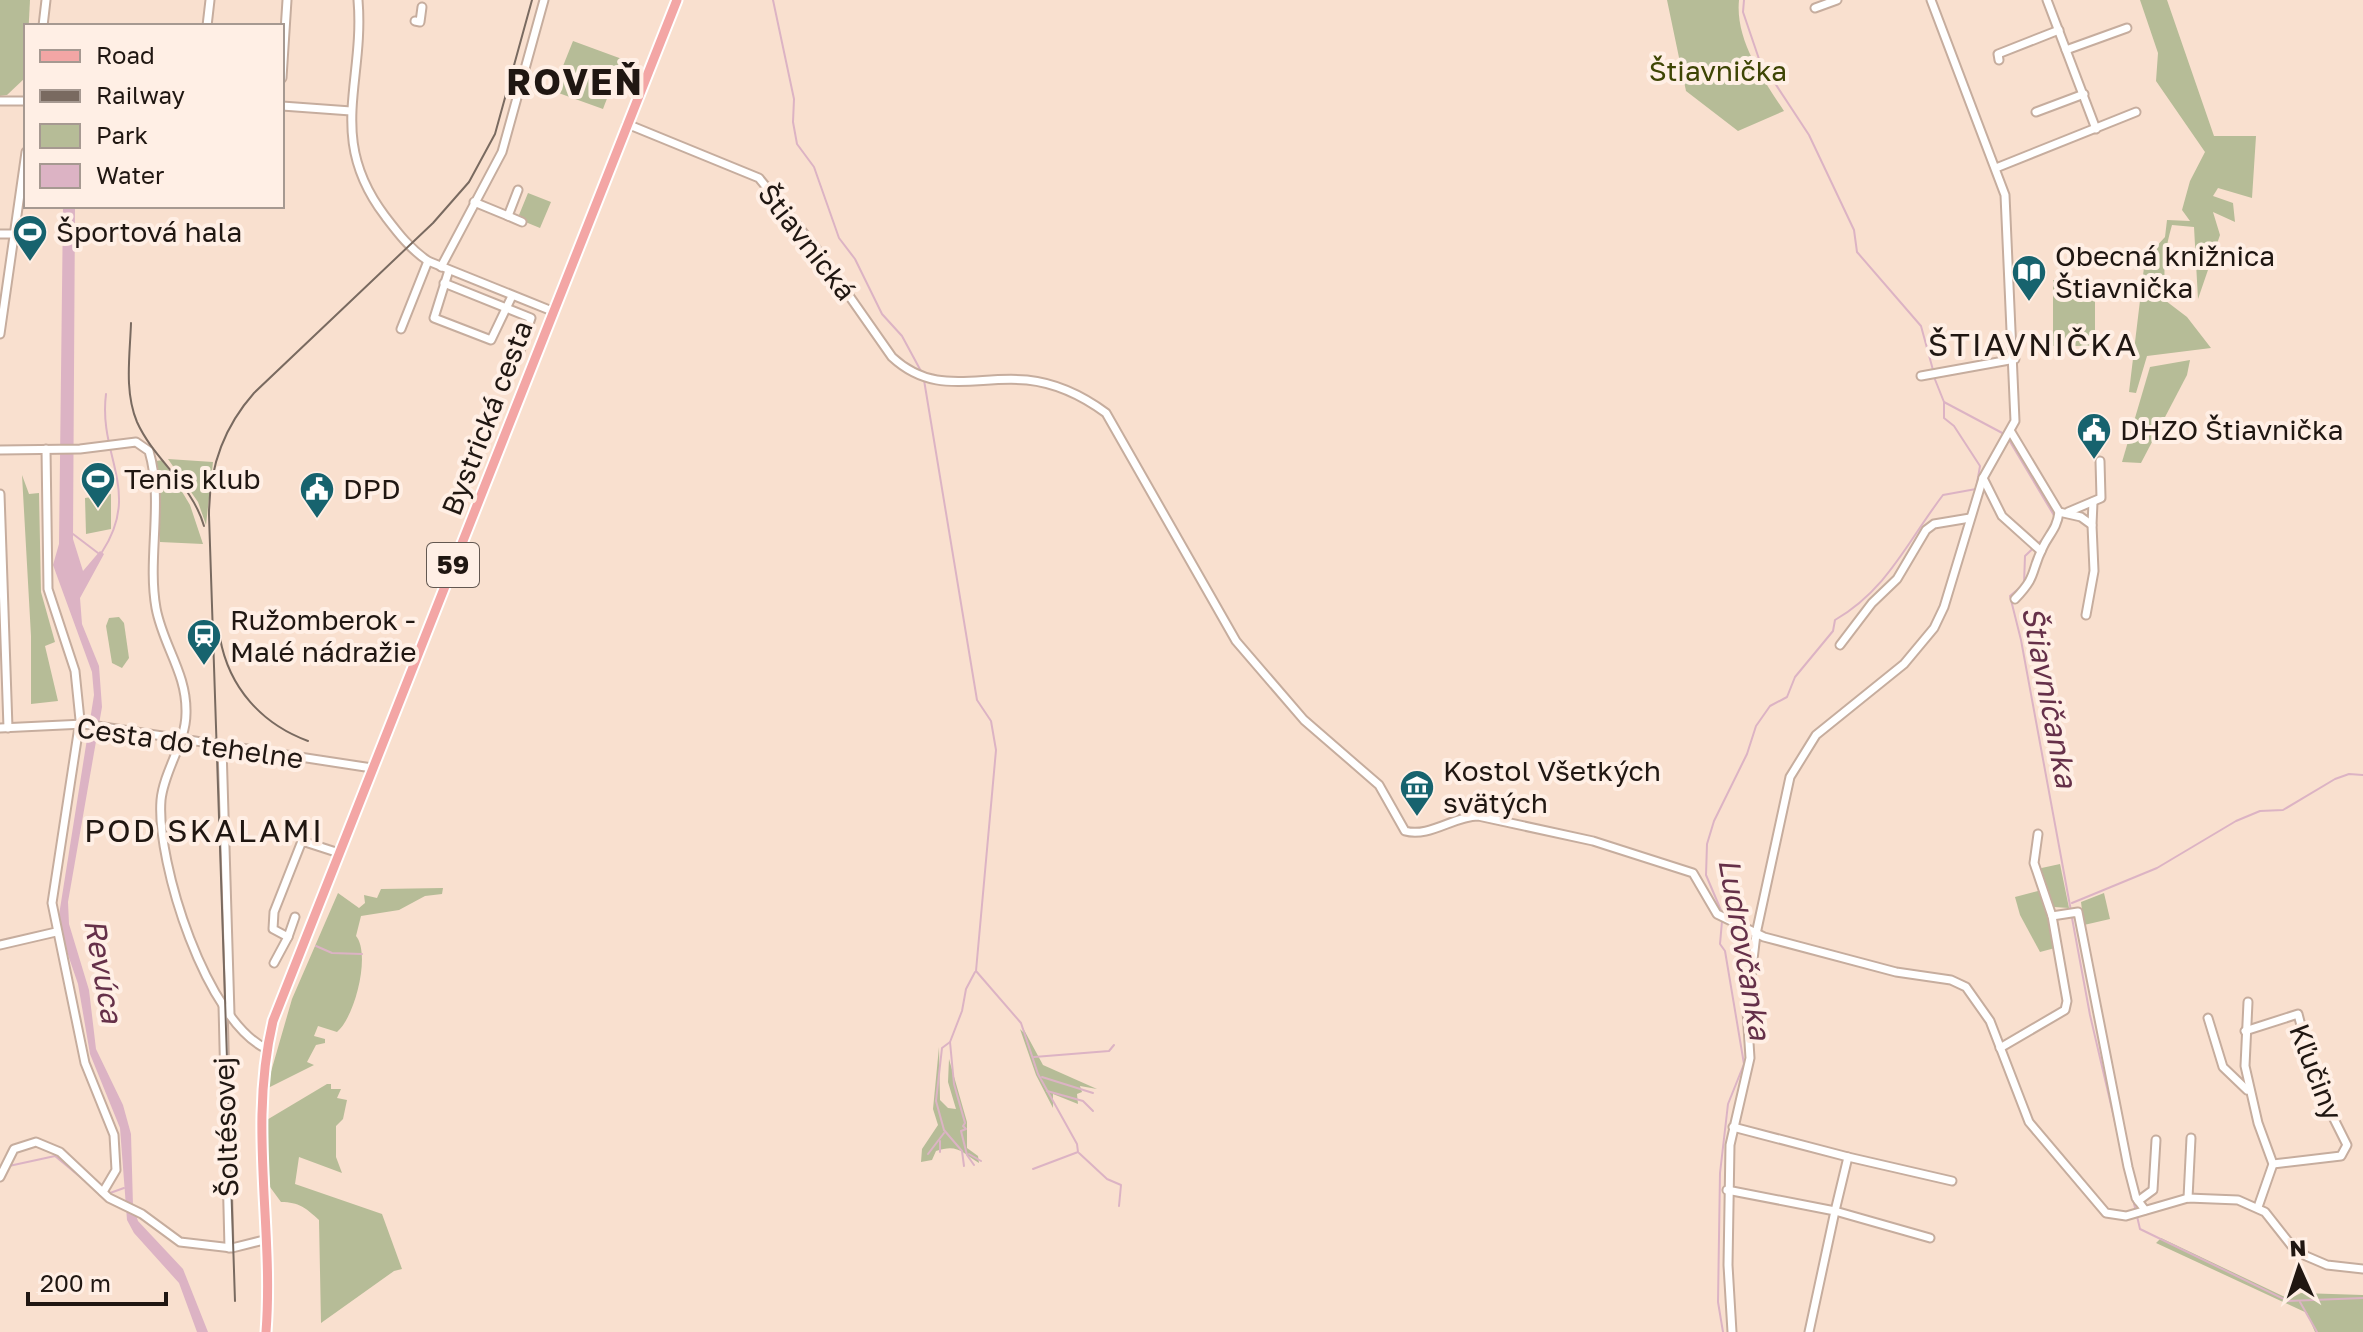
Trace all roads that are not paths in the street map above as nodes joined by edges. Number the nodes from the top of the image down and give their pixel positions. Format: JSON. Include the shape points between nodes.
{"nodes":[{"id":1,"x":46,"y":0,"type":"edge"},
{"id":2,"x":210,"y":0,"type":"edge"},
{"id":3,"x":287,"y":0,"type":"edge"},
{"id":4,"x":358,"y":0,"type":"edge"},
{"id":5,"x":544,"y":0,"type":"edge"},
{"id":6,"x":677,"y":0,"type":"edge"},
{"id":7,"x":1837,"y":0,"type":"edge"},
{"id":8,"x":1931,"y":0,"type":"edge"},
{"id":9,"x":2047,"y":0,"type":"edge"},
{"id":10,"x":422,"y":7,"type":"dead end"},
{"id":11,"x":1815,"y":8,"type":"dead end"},
{"id":12,"x":415,"y":21,"type":"dead end"},
{"id":13,"x":43,"y":24,"type":"edge"},
{"id":14,"x":207,"y":24,"type":"edge"},
{"id":15,"x":2127,"y":28,"type":"dead end"},
{"id":16,"x":2059,"y":30,"type":"junction"},
{"id":17,"x":284,"y":47,"type":"edge"},
{"id":18,"x":2066,"y":50,"type":"junction"},
{"id":19,"x":1999,"y":60,"type":"dead end"},
{"id":20,"x":2084,"y":94,"type":"junction"},
{"id":21,"x":0,"y":101,"type":"edge"},
{"id":22,"x":24,"y":101,"type":"edge"},
{"id":23,"x":284,"y":106,"type":"edge"},
{"id":24,"x":351,"y":111,"type":"junction"},
{"id":25,"x":2036,"y":112,"type":"dead end"},
{"id":26,"x":2136,"y":112,"type":"dead end"},
{"id":27,"x":627,"y":124,"type":"junction"},
{"id":28,"x":2096,"y":129,"type":"junction"},
{"id":29,"x":24,"y":166,"type":"edge"},
{"id":30,"x":1996,"y":168,"type":"junction"},
{"id":31,"x":518,"y":190,"type":"dead end"},
{"id":32,"x":474,"y":202,"type":"junction"},
{"id":33,"x":508,"y":216,"type":"junction"},
{"id":34,"x":522,"y":222,"type":"dead end"},
{"id":35,"x":0,"y":234,"type":"edge"},
{"id":36,"x":14,"y":234,"type":"junction"},
{"id":37,"x":428,"y":261,"type":"junction"},
{"id":38,"x":445,"y":269,"type":"junction"},
{"id":39,"x":444,"y":283,"type":"junction"},
{"id":40,"x":512,"y":296,"type":"junction"},
{"id":41,"x":506,"y":308,"type":"junction"},
{"id":42,"x":552,"y":311,"type":"junction"},
{"id":43,"x":401,"y":329,"type":"dead end"},
{"id":44,"x":0,"y":334,"type":"edge"},
{"id":45,"x":518,"y":357,"type":"dead end"},
{"id":46,"x":2015,"y":359,"type":"junction"},
{"id":47,"x":1921,"y":376,"type":"dead end"},
{"id":48,"x":2011,"y":432,"type":"junction"},
{"id":49,"x":46,"y":449,"type":"junction"},
{"id":50,"x":0,"y":450,"type":"edge"},
{"id":51,"x":2100,"y":461,"type":"dead end"},
{"id":52,"x":1983,"y":478,"type":"junction"},
{"id":53,"x":0,"y":494,"type":"edge"},
{"id":54,"x":2093,"y":502,"type":"junction"},
{"id":55,"x":2063,"y":512,"type":"junction"},
{"id":56,"x":1970,"y":518,"type":"junction"},
{"id":57,"x":2092,"y":525,"type":"junction"},
{"id":58,"x":2035,"y":548,"type":"junction"},
{"id":59,"x":2015,"y":599,"type":"dead end"},
{"id":60,"x":2086,"y":615,"type":"dead end"},
{"id":61,"x":1840,"y":645,"type":"dead end"},
{"id":62,"x":82,"y":724,"type":"junction"},
{"id":63,"x":4,"y":728,"type":"edge"},
{"id":64,"x":180,"y":740,"type":"junction"},
{"id":65,"x":222,"y":747,"type":"junction"},
{"id":66,"x":372,"y":768,"type":"junction"},
{"id":67,"x":2038,"y":834,"type":"dead end"},
{"id":68,"x":339,"y":853,"type":"junction"},
{"id":69,"x":2052,"y":916,"type":"junction"},
{"id":70,"x":295,"y":917,"type":"dead end"},
{"id":71,"x":56,"y":932,"type":"junction"},
{"id":72,"x":1756,"y":934,"type":"junction"},
{"id":73,"x":288,"y":937,"type":"junction"},
{"id":74,"x":0,"y":945,"type":"edge"},
{"id":75,"x":274,"y":963,"type":"dead end"},
{"id":76,"x":2248,"y":1002,"type":"dead end"},
{"id":77,"x":223,"y":1005,"type":"junction"},
{"id":78,"x":230,"y":1014,"type":"junction"},
{"id":79,"x":2208,"y":1018,"type":"dead end"},
{"id":80,"x":2245,"y":1031,"type":"junction"},
{"id":81,"x":2000,"y":1048,"type":"junction"},
{"id":82,"x":267,"y":1049,"type":"junction"},
{"id":83,"x":2248,"y":1091,"type":"junction"},
{"id":84,"x":1733,"y":1127,"type":"junction"},
{"id":85,"x":2191,"y":1138,"type":"dead end"},
{"id":86,"x":2156,"y":1140,"type":"dead end"},
{"id":87,"x":4,"y":1155,"type":"edge"},
{"id":88,"x":1848,"y":1157,"type":"junction"},
{"id":89,"x":2273,"y":1164,"type":"junction"},
{"id":90,"x":2,"y":1170,"type":"edge"},
{"id":91,"x":1952,"y":1181,"type":"dead end"},
{"id":92,"x":1727,"y":1190,"type":"junction"},
{"id":93,"x":103,"y":1192,"type":"junction"},
{"id":94,"x":2188,"y":1198,"type":"junction"},
{"id":95,"x":2138,"y":1201,"type":"junction"},
{"id":96,"x":2258,"y":1207,"type":"junction"},
{"id":97,"x":1835,"y":1211,"type":"junction"},
{"id":98,"x":2139,"y":1212,"type":"junction"},
{"id":99,"x":1930,"y":1238,"type":"dead end"},
{"id":100,"x":264,"y":1240,"type":"junction"},
{"id":101,"x":229,"y":1248,"type":"junction"},
{"id":102,"x":2363,"y":1269,"type":"edge"},
{"id":103,"x":266,"y":1332,"type":"edge"},
{"id":104,"x":1732,"y":1332,"type":"edge"},
{"id":105,"x":1809,"y":1332,"type":"edge"}],
"edges":[{"from":1,"to":13,"type":"street"},
{"from":2,"to":14,"type":"street"},
{"from":3,"to":17,"type":"street"},
{"from":4,"to":24,"type":"street","name":"Bystrická cesta"},
{"from":5,"to":32,"type":"street","via":[[502,152]]},
{"from":6,"to":27,"type":"main road","name":"Bystrická cesta","number":"59"},
{"from":7,"to":11,"type":"street"},
{"from":8,"to":30,"type":"street"},
{"from":9,"to":16,"type":"street"},
{"from":10,"to":12,"type":"street","via":[[420,21]]},
{"from":15,"to":18,"type":"street"},
{"from":16,"to":18,"type":"street"},
{"from":16,"to":19,"type":"street","via":[[1998,54]]},
{"from":18,"to":20,"type":"street"},
{"from":20,"to":25,"type":"street"},
{"from":20,"to":28,"type":"street"},
{"from":21,"to":22,"type":"street"},
{"from":23,"to":24,"type":"street"},
{"from":24,"to":37,"type":"street","name":"Bystrická cesta","via":[[351,134],[365,185],[403,239]]},
{"from":26,"to":28,"type":"street"},
{"from":27,"to":42,"type":"main road","name":"Bystrická cesta","number":"59"},
{"from":27,"to":72,"type":"street","name":"Štiavnická","via":[[759,178],[892,357],[918,375],[946,382],[1028,380],[1070,392],[1106,413],[1236,641],[1304,720],[1379,785],[1405,831],[1419,833],[1478,816],[1607,845],[1691,871],[1723,918]]},
{"from":28,"to":30,"type":"street"},
{"from":29,"to":36,"type":"street"},
{"from":30,"to":46,"type":"street","via":[[2005,195]]},
{"from":31,"to":33,"type":"street"},
{"from":32,"to":33,"type":"street"},
{"from":32,"to":38,"type":"street"},
{"from":33,"to":34,"type":"street"},
{"from":35,"to":36,"type":"street"},
{"from":36,"to":44,"type":"street"},
{"from":37,"to":38,"type":"street","name":"Bystrická cesta"},
{"from":37,"to":43,"type":"street"},
{"from":38,"to":39,"type":"street","name":"Bystrická cesta"},
{"from":38,"to":40,"type":"street","name":"Bystrická cesta"},
{"from":39,"to":41,"type":"street","name":"Bystrická cesta"},
{"from":39,"to":41,"type":"street","name":"Bystrická cesta","via":[[434,318],[491,340]]},
{"from":40,"to":41,"type":"street","name":"Bystrická cesta"},
{"from":40,"to":42,"type":"street","name":"Bystrická cesta"},
{"from":41,"to":45,"type":"street","name":"Bystrická cesta","via":[[531,318]]},
{"from":42,"to":66,"type":"main road","name":"Bystrická cesta","number":"59"},
{"from":46,"to":47,"type":"street"},
{"from":46,"to":48,"type":"street","via":[[2016,416]]},
{"from":48,"to":52,"type":"street"},
{"from":48,"to":55,"type":"street"},
{"from":49,"to":50,"type":"street"},
{"from":49,"to":62,"type":"street","via":[[48,589],[75,671]]},
{"from":49,"to":64,"type":"street","via":[[139,443],[150,456],[156,610],[186,689]]},
{"from":51,"to":54,"type":"street","via":[[2101,498]]},
{"from":52,"to":56,"type":"street"},
{"from":52,"to":58,"type":"street","via":[[2002,516]]},
{"from":53,"to":63,"type":"street"},
{"from":54,"to":55,"type":"street"},
{"from":54,"to":57,"type":"street"},
{"from":55,"to":57,"type":"street"},
{"from":55,"to":58,"type":"street","via":[[2053,536]]},
{"from":56,"to":61,"type":"street","via":[[1926,530],[1897,579]]},
{"from":56,"to":72,"type":"street","via":[[1944,607],[1922,646],[1816,735],[1799,757],[1784,800]]},
{"from":57,"to":60,"type":"street","via":[[2094,571]]},
{"from":58,"to":59,"type":"street","via":[[2033,580]]},
{"from":62,"to":63,"type":"street","name":"Cesta do tehelne"},
{"from":62,"to":64,"type":"street","name":"Cesta do tehelne"},
{"from":62,"to":71,"type":"street","via":[[53,882]]},
{"from":64,"to":65,"type":"street","name":"Cesta do tehelne"},
{"from":64,"to":77,"type":"street","via":[[162,794],[163,840],[196,957]]},
{"from":65,"to":66,"type":"street","name":"Cesta do tehelne"},
{"from":65,"to":78,"type":"street"},
{"from":66,"to":68,"type":"main road","name":"Bystrická cesta","number":"59"},
{"from":67,"to":69,"type":"street","via":[[2034,863]]},
{"from":68,"to":73,"type":"street","via":[[302,841],[272,922],[273,929]]},
{"from":68,"to":82,"type":"main road","name":"Bystrická cesta","number":"59","via":[[282,995]]},
{"from":69,"to":81,"type":"street","via":[[2067,1007]]},
{"from":69,"to":95,"type":"street","via":[[2078,912]]},
{"from":70,"to":73,"type":"street"},
{"from":71,"to":74,"type":"street"},
{"from":71,"to":93,"type":"street","via":[[85,1063],[114,1135],[116,1170]]},
{"from":72,"to":81,"type":"street","via":[[1896,972],[1959,983],[1981,1005]]},
{"from":72,"to":84,"type":"street","via":[[1747,1011],[1750,1058]]},
{"from":73,"to":75,"type":"street"},
{"from":76,"to":80,"type":"street","name":"Kľučiny"},
{"from":77,"to":78,"type":"street"},
{"from":77,"to":101,"type":"street","name":"Šoltésovej"},
{"from":78,"to":82,"type":"street","via":[[245,1036]]},
{"from":79,"to":83,"type":"street","name":"Kľučiny","via":[[2223,1067]]},
{"from":80,"to":83,"type":"street","name":"Kľučiny"},
{"from":80,"to":89,"type":"street","name":"Kľučiny","via":[[2298,1014],[2316,1083],[2347,1145],[2341,1156]]},
{"from":81,"to":98,"type":"street","via":[[2034,1130],[2103,1211],[2117,1216]]},
{"from":82,"to":100,"type":"main road","name":"Bystrická cesta","number":"59","via":[[259,1116]]},
{"from":83,"to":89,"type":"street","name":"Kľučiny"},
{"from":84,"to":88,"type":"street"},
{"from":84,"to":92,"type":"street"},
{"from":85,"to":94,"type":"street"},
{"from":86,"to":95,"type":"street","via":[[2153,1190]]},
{"from":87,"to":90,"type":"street"},
{"from":87,"to":93,"type":"street","via":[[27,1143],[48,1145]]},
{"from":88,"to":91,"type":"street"},
{"from":88,"to":97,"type":"street"},
{"from":89,"to":96,"type":"street"},
{"from":92,"to":97,"type":"street"},
{"from":92,"to":104,"type":"street"},
{"from":93,"to":101,"type":"street","via":[[180,1242]]},
{"from":94,"to":96,"type":"street","via":[[2223,1198]]},
{"from":94,"to":98,"type":"street"},
{"from":95,"to":98,"type":"street"},
{"from":96,"to":102,"type":"street","via":[[2300,1253],[2327,1265]]},
{"from":97,"to":99,"type":"street"},
{"from":97,"to":105,"type":"street"},
{"from":100,"to":101,"type":"street"},
{"from":100,"to":103,"type":"main road","name":"Bystrická cesta","number":"59"}]}
